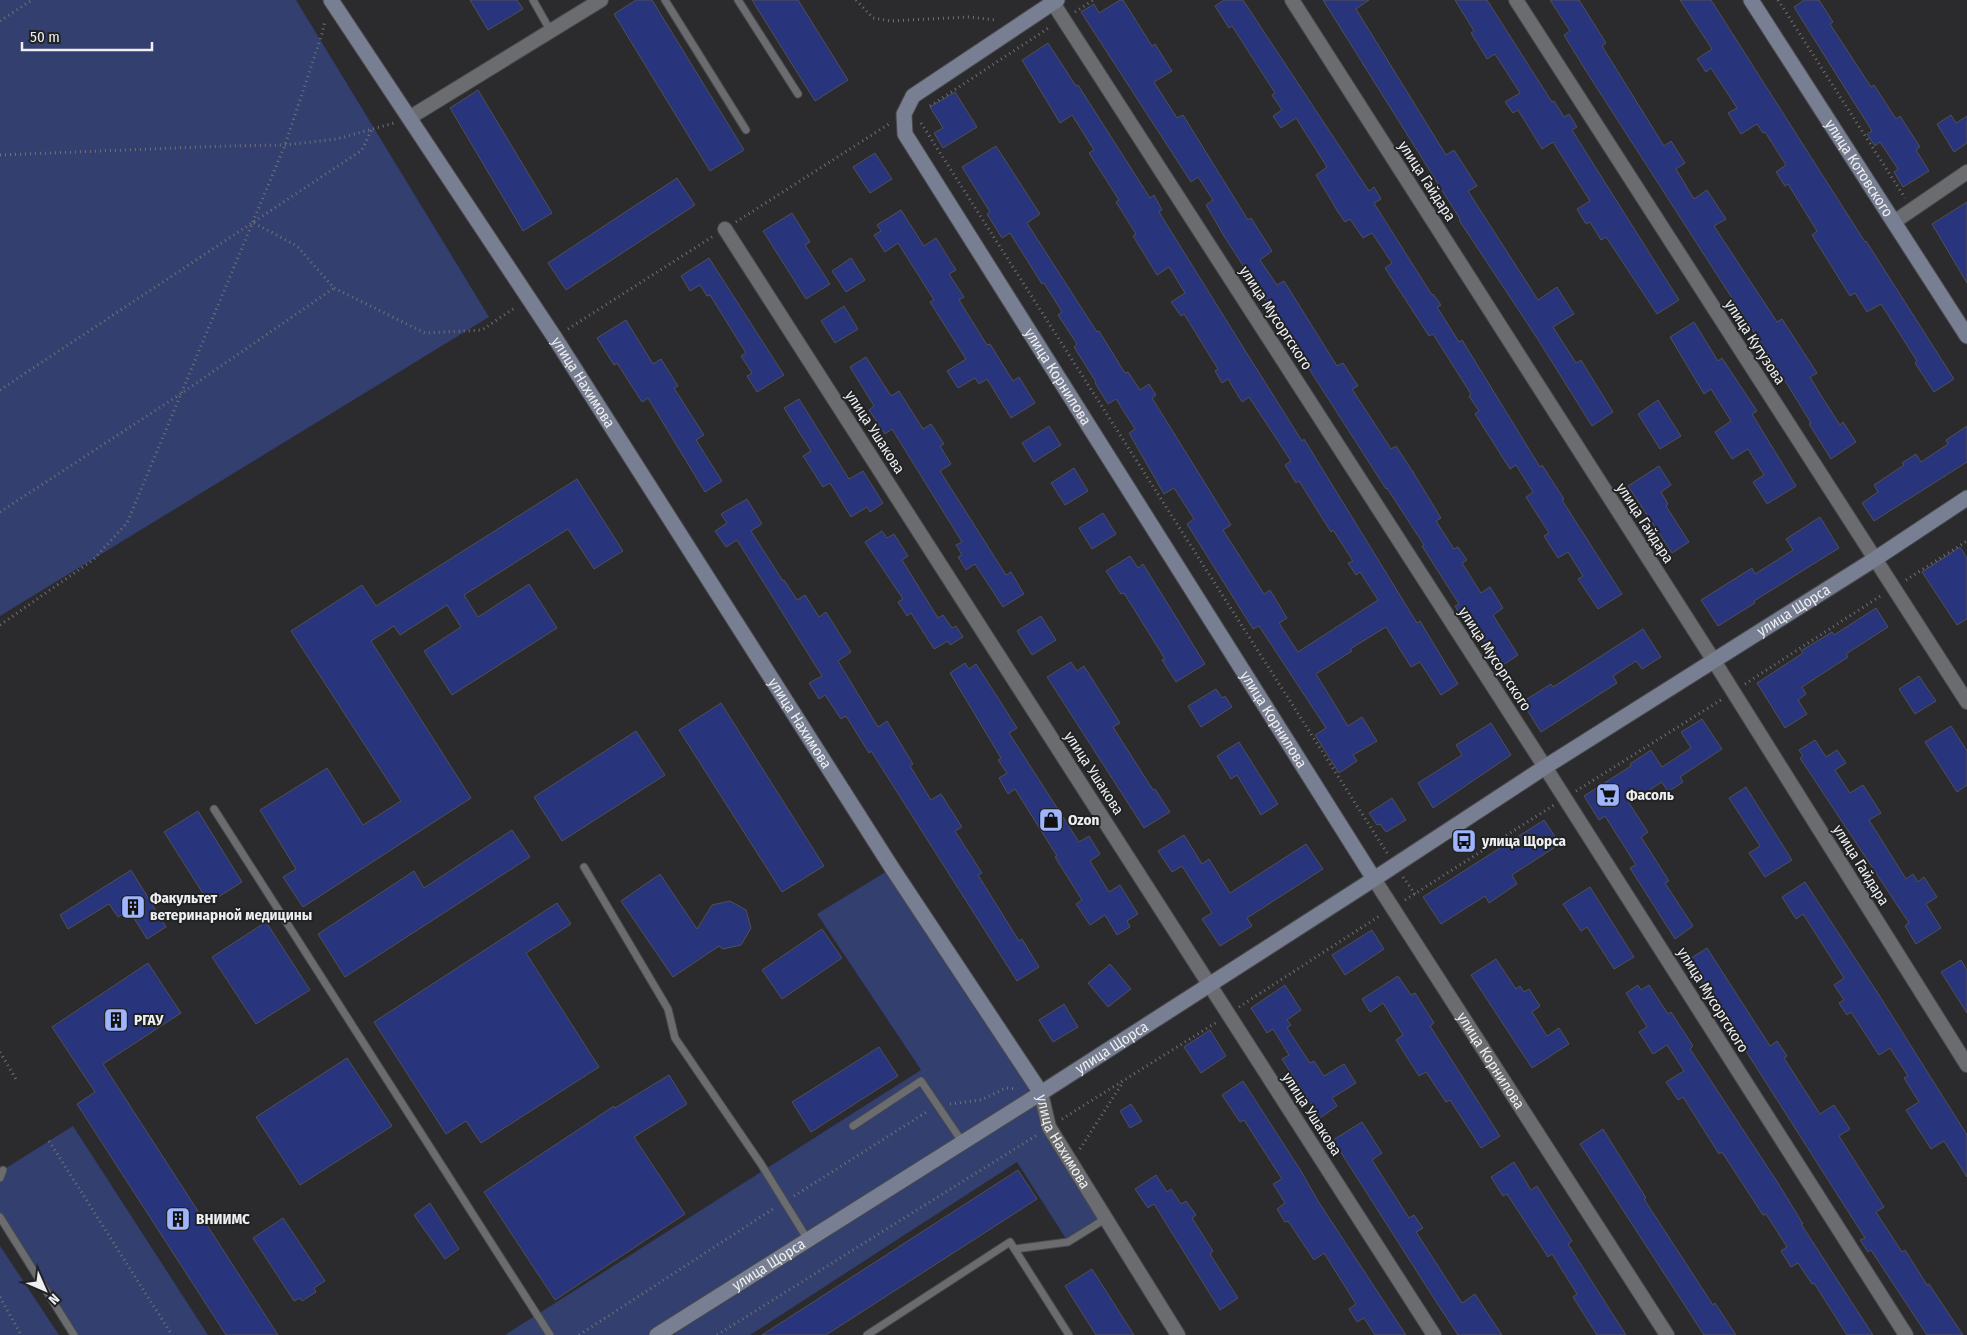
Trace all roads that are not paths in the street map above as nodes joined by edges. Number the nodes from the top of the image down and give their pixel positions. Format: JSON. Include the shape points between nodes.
{"nodes":[{"id":1,"x":331,"y":0,"type":"edge"},
{"id":2,"x":533,"y":0,"type":"edge"},
{"id":3,"x":601,"y":0,"type":"edge"},
{"id":4,"x":664,"y":0,"type":"edge"},
{"id":5,"x":738,"y":0,"type":"edge"},
{"id":6,"x":1292,"y":0,"type":"edge"},
{"id":7,"x":1516,"y":0,"type":"edge"},
{"id":8,"x":1750,"y":0,"type":"edge"},
{"id":9,"x":1055,"y":1,"type":"edge"},
{"id":10,"x":550,"y":30,"type":"junction"},
{"id":11,"x":798,"y":94,"type":"dead end"},
{"id":12,"x":409,"y":118,"type":"junction"},
{"id":13,"x":746,"y":130,"type":"dead end"},
{"id":14,"x":1967,"y":172,"type":"edge"},
{"id":15,"x":1894,"y":222,"type":"junction"},
{"id":16,"x":725,"y":229,"type":"dead end"},
{"id":17,"x":1967,"y":336,"type":"edge"},
{"id":18,"x":1967,"y":498,"type":"edge"},
{"id":19,"x":1874,"y":559,"type":"junction"},
{"id":20,"x":1714,"y":661,"type":"junction"},
{"id":21,"x":1967,"y":702,"type":"edge"},
{"id":22,"x":1545,"y":767,"type":"junction"},
{"id":23,"x":214,"y":809,"type":"dead end"},
{"id":24,"x":584,"y":867,"type":"dead end"},
{"id":25,"x":1374,"y":879,"type":"junction"},
{"id":26,"x":1210,"y":984,"type":"junction"},
{"id":27,"x":1967,"y":1065,"type":"edge"},
{"id":28,"x":1041,"y":1093,"type":"junction"},
{"id":29,"x":853,"y":1126,"type":"dead end"},
{"id":30,"x":962,"y":1143,"type":"junction"},
{"id":31,"x":3,"y":1170,"type":"dead end"},
{"id":32,"x":0,"y":1178,"type":"edge"},
{"id":33,"x":0,"y":1217,"type":"edge"},
{"id":34,"x":1105,"y":1219,"type":"junction"},
{"id":35,"x":808,"y":1240,"type":"junction"},
{"id":36,"x":1015,"y":1249,"type":"junction"},
{"id":37,"x":668,"y":1332,"type":"edge"},
{"id":38,"x":74,"y":1335,"type":"edge"},
{"id":39,"x":550,"y":1335,"type":"edge"},
{"id":40,"x":867,"y":1335,"type":"edge"},
{"id":41,"x":1069,"y":1335,"type":"edge"},
{"id":42,"x":1178,"y":1335,"type":"edge"},
{"id":43,"x":1434,"y":1335,"type":"edge"},
{"id":44,"x":1667,"y":1335,"type":"edge"},
{"id":45,"x":1906,"y":1335,"type":"edge"}],
"edges":[{"from":1,"to":12,"type":"street","name":"улица Нахимова"},
{"from":2,"to":10,"type":"lane"},
{"from":3,"to":10,"type":"street"},
{"from":4,"to":13,"type":"lane"},
{"from":5,"to":11,"type":"lane"},
{"from":6,"to":20,"type":"street","name":"улица Гайдара"},
{"from":7,"to":19,"type":"street","name":"улица Кутузова"},
{"from":8,"to":15,"type":"street","name":"улица Котовского"},
{"from":9,"to":22,"type":"street","name":"улица Мусоргского","via":[[1063,19]]},
{"from":9,"to":25,"type":"street","name":"улица Корнилова","via":[[913,96],[904,114],[905,134]]},
{"from":10,"to":12,"type":"street"},
{"from":12,"to":28,"type":"street","name":"улица Нахимова","via":[[748,638],[892,868]]},
{"from":14,"to":15,"type":"street"},
{"from":15,"to":17,"type":"street","name":"улица Котовского"},
{"from":16,"to":26,"type":"street","name":"улица Ушакова"},
{"from":18,"to":19,"type":"street","name":"улица Щорса"},
{"from":19,"to":20,"type":"street","name":"улица Щорса"},
{"from":19,"to":21,"type":"street","name":"улица Кутузова"},
{"from":20,"to":22,"type":"street","name":"улица Щорса"},
{"from":20,"to":27,"type":"street","name":"улица Гайдара"},
{"from":22,"to":25,"type":"street","name":"улица Щорса"},
{"from":22,"to":45,"type":"street","name":"улица Мусоргского"},
{"from":23,"to":39,"type":"lane"},
{"from":24,"to":35,"type":"lane","via":[[668,1009],[675,1038],[761,1164]]},
{"from":25,"to":26,"type":"street","name":"улица Щорса"},
{"from":25,"to":44,"type":"street","name":"улица Корнилова"},
{"from":26,"to":28,"type":"street","name":"улица Щорса"},
{"from":26,"to":43,"type":"street","name":"улица Ушакова"},
{"from":28,"to":30,"type":"street","name":"улица Щорса"},
{"from":28,"to":34,"type":"street","name":"улица Нахимова","via":[[1049,1128]]},
{"from":29,"to":30,"type":"lane","via":[[921,1081]]},
{"from":30,"to":35,"type":"street","name":"улица Щорса"},
{"from":31,"to":32,"type":"lane"},
{"from":33,"to":38,"type":"lane"},
{"from":34,"to":36,"type":"lane","via":[[1068,1242]]},
{"from":34,"to":42,"type":"street","name":"улица Нахимова"},
{"from":35,"to":37,"type":"street","name":"улица Щорса"},
{"from":36,"to":40,"type":"lane","via":[[1010,1242]]},
{"from":36,"to":41,"type":"lane"}]}
